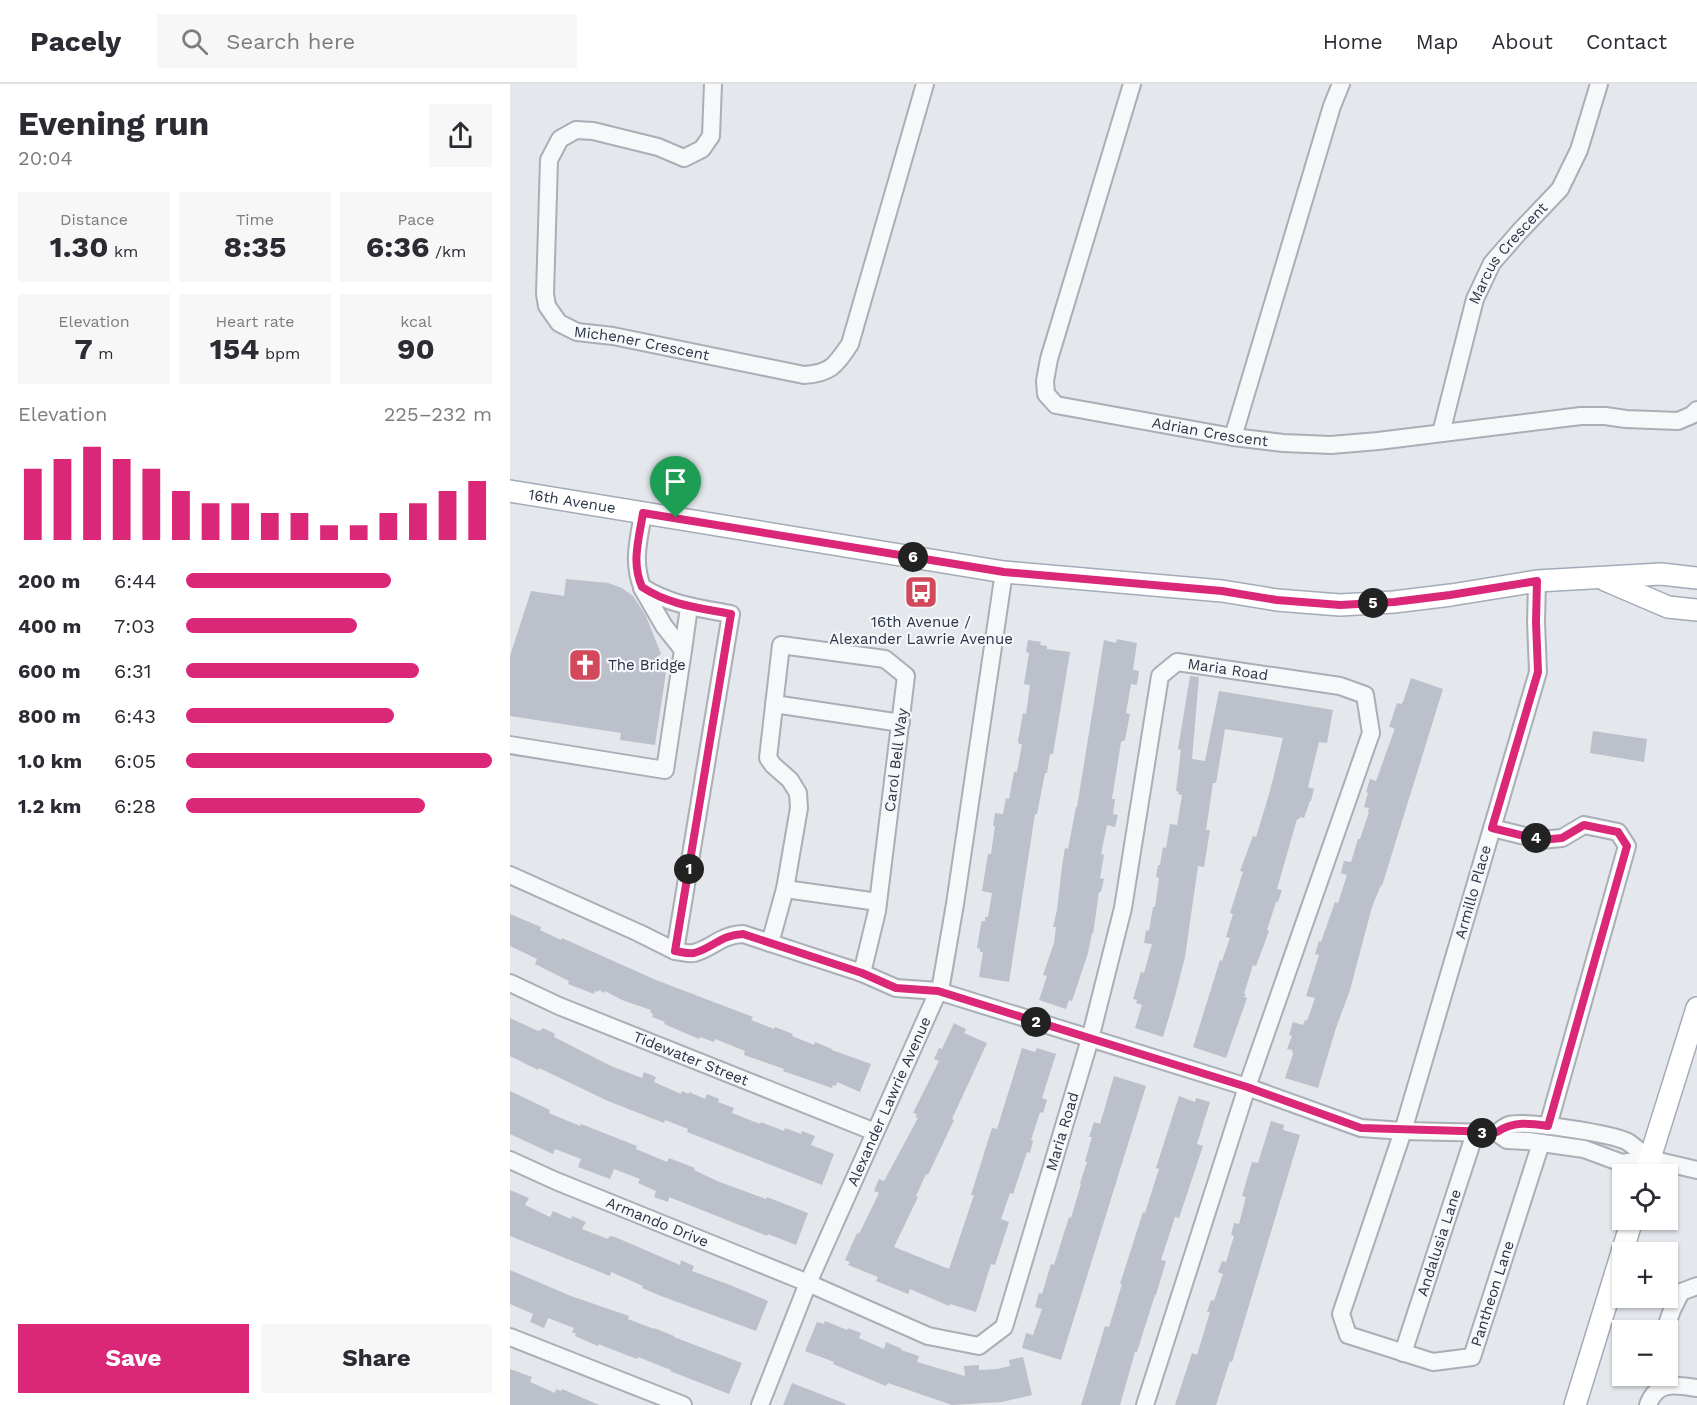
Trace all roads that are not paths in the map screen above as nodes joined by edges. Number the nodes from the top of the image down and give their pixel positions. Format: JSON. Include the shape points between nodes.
{"nodes":[{"id":1,"x":713,"y":84,"type":"edge"},
{"id":2,"x":925,"y":84,"type":"edge"},
{"id":3,"x":1132,"y":84,"type":"edge"},
{"id":4,"x":1341,"y":84,"type":"edge"},
{"id":5,"x":1599,"y":84,"type":"edge"},
{"id":6,"x":1697,"y":410,"type":"edge"},
{"id":7,"x":1441,"y":433,"type":"junction"},
{"id":8,"x":1233,"y":437,"type":"junction"},
{"id":9,"x":510,"y":491,"type":"edge"},
{"id":10,"x":643,"y":513,"type":"junction"},
{"id":11,"x":1004,"y":572,"type":"junction"},
{"id":12,"x":1599,"y":578,"type":"junction"},
{"id":13,"x":1697,"y":578,"type":"edge"},
{"id":14,"x":1537,"y":581,"type":"junction"},
{"id":15,"x":642,"y":587,"type":"junction"},
{"id":16,"x":690,"y":607,"type":"junction"},
{"id":17,"x":1697,"y":609,"type":"edge"},
{"id":18,"x":682,"y":650,"type":"junction"},
{"id":19,"x":774,"y":704,"type":"junction"},
{"id":20,"x":901,"y":723,"type":"junction"},
{"id":21,"x":510,"y":745,"type":"edge"},
{"id":22,"x":1492,"y":828,"type":"junction"},
{"id":23,"x":510,"y":875,"type":"edge"},
{"id":24,"x":785,"y":889,"type":"junction"},
{"id":25,"x":878,"y":902,"type":"junction"},
{"id":26,"x":770,"y":943,"type":"junction"},
{"id":27,"x":675,"y":951,"type":"junction"},
{"id":28,"x":862,"y":973,"type":"junction"},
{"id":29,"x":510,"y":984,"type":"edge"},
{"id":30,"x":938,"y":991,"type":"junction"},
{"id":31,"x":1697,"y":1008,"type":"edge"},
{"id":32,"x":1090,"y":1039,"type":"junction"},
{"id":33,"x":1247,"y":1087,"type":"junction"},
{"id":34,"x":1548,"y":1126,"type":"junction"},
{"id":35,"x":1403,"y":1131,"type":"junction"},
{"id":36,"x":874,"y":1132,"type":"junction"},
{"id":37,"x":1497,"y":1132,"type":"junction"},
{"id":38,"x":1475,"y":1133,"type":"junction"},
{"id":39,"x":1541,"y":1143,"type":"junction"},
{"id":40,"x":510,"y":1160,"type":"edge"},
{"id":41,"x":1628,"y":1164,"type":"edge"},
{"id":42,"x":1645,"y":1164,"type":"edge"},
{"id":43,"x":1649,"y":1164,"type":"edge"},
{"id":44,"x":1678,"y":1169,"type":"edge"},
{"id":45,"x":1697,"y":1170,"type":"edge"},
{"id":46,"x":1629,"y":1230,"type":"edge"},
{"id":47,"x":808,"y":1283,"type":"junction"},
{"id":48,"x":1697,"y":1286,"type":"edge"},
{"id":49,"x":1668,"y":1320,"type":"edge"},
{"id":50,"x":510,"y":1337,"type":"edge"},
{"id":51,"x":1403,"y":1353,"type":"junction"},
{"id":52,"x":1678,"y":1385,"type":"edge"},
{"id":53,"x":1658,"y":1386,"type":"edge"},
{"id":54,"x":1697,"y":1388,"type":"edge"},
{"id":55,"x":683,"y":1405,"type":"edge"},
{"id":56,"x":760,"y":1405,"type":"edge"},
{"id":57,"x":1145,"y":1405,"type":"edge"},
{"id":58,"x":1575,"y":1405,"type":"edge"},
{"id":59,"x":1648,"y":1405,"type":"edge"}],
"edges":[{"from":1,"to":2,"type":"street","name":"Michener Crescent","via":[[711,136],[702,150],[684,158],[658,147],[593,131],[576,130],[560,139],[549,160],[547,306],[559,323],[577,332],[804,375],[821,374],[836,364],[850,344]]},
{"from":3,"to":8,"type":"street","name":"Adrian Crescent","via":[[1049,359],[1046,394],[1056,405]]},
{"from":4,"to":8,"type":"street"},
{"from":5,"to":7,"type":"street","name":"Marcus Crescent","via":[[1579,150],[1560,189],[1492,263],[1475,299]]},
{"from":6,"to":7,"type":"street","name":"Adrian Crescent","via":[[1678,421],[1581,416]]},
{"from":7,"to":8,"type":"street","name":"Adrian Crescent","via":[[1331,445]]},
{"from":9,"to":10,"type":"main road","name":"16th Avenue"},
{"from":10,"to":11,"type":"main road","name":"16th Avenue"},
{"from":10,"to":15,"type":"street","via":[[635,561]]},
{"from":11,"to":14,"type":"main road","name":"16th Avenue","via":[[1340,605],[1394,602]]},
{"from":11,"to":30,"type":"street","name":"Alexander Lawrie Avenue","via":[[955,904]]},
{"from":12,"to":13,"type":"main road","name":"16th Avenue","via":[[1661,574]]},
{"from":12,"to":14,"type":"main road","name":"16th Avenue"},
{"from":12,"to":17,"type":"main road","name":"16th Avenue","via":[[1668,607]]},
{"from":14,"to":22,"type":"street","name":"Armillo Place","via":[[1538,672]]},
{"from":15,"to":16,"type":"street"},
{"from":15,"to":18,"type":"street"},
{"from":16,"to":18,"type":"street"},
{"from":16,"to":27,"type":"street","via":[[731,614]]},
{"from":18,"to":21,"type":"street","via":[[665,770]]},
{"from":19,"to":20,"type":"street"},
{"from":19,"to":20,"type":"street","name":"Carol Bell Way","via":[[781,645],[885,659],[906,676]]},
{"from":19,"to":24,"type":"street","via":[[768,758],[790,780],[798,793],[799,808]]},
{"from":20,"to":25,"type":"street","name":"Carol Bell Way"},
{"from":22,"to":34,"type":"street","via":[[1541,840],[1562,838],[1584,825],[1618,832],[1627,846]]},
{"from":22,"to":35,"type":"street","name":"Armillo Place"},
{"from":23,"to":27,"type":"street"},
{"from":24,"to":25,"type":"street"},
{"from":24,"to":26,"type":"street"},
{"from":25,"to":28,"type":"street","name":"Carol Bell Way"},
{"from":26,"to":27,"type":"street","via":[[743,934],[725,937],[694,953]]},
{"from":26,"to":28,"type":"street"},
{"from":28,"to":30,"type":"street","via":[[896,988]]},
{"from":29,"to":36,"type":"street","name":"Tidewater Street"},
{"from":30,"to":32,"type":"street"},
{"from":30,"to":36,"type":"street","name":"Alexander Lawrie Avenue"},
{"from":31,"to":43,"type":"main road"},
{"from":32,"to":33,"type":"street"},
{"from":32,"to":33,"type":"street","name":"Maria Road","via":[[1123,908],[1160,676],[1178,662],[1341,686],[1365,695],[1371,733]]},
{"from":32,"to":47,"type":"street","name":"Maria Road","via":[[1004,1327],[979,1346],[928,1336]]},
{"from":33,"to":35,"type":"street","via":[[1361,1128]]},
{"from":33,"to":57,"type":"street","name":"Maria Road"},
{"from":34,"to":37,"type":"street","via":[[1508,1125]]},
{"from":34,"to":42,"type":"street","via":[[1627,1142]]},
{"from":35,"to":38,"type":"street"},
{"from":35,"to":51,"type":"street","name":"Pantheon Lane","via":[[1341,1314],[1348,1335]]},
{"from":36,"to":47,"type":"street","name":"Alexander Lawrie Avenue"},
{"from":37,"to":38,"type":"street"},
{"from":37,"to":39,"type":"street","via":[[1507,1140]]},
{"from":38,"to":51,"type":"street","name":"Andalusia Lane"},
{"from":39,"to":41,"type":"street","via":[[1584,1149]]},
{"from":39,"to":51,"type":"street","name":"Pantheon Lane","via":[[1472,1357],[1433,1362]]},
{"from":40,"to":47,"type":"street","name":"Armando Drive"},
{"from":44,"to":45,"type":"street"},
{"from":46,"to":58,"type":"main road"},
{"from":47,"to":56,"type":"street","name":"Alexander Lawrie Avenue"},
{"from":48,"to":49,"type":"street","via":[[1681,1292]]},
{"from":50,"to":55,"type":"street"},
{"from":52,"to":54,"type":"street"},
{"from":53,"to":59,"type":"street"}]}
